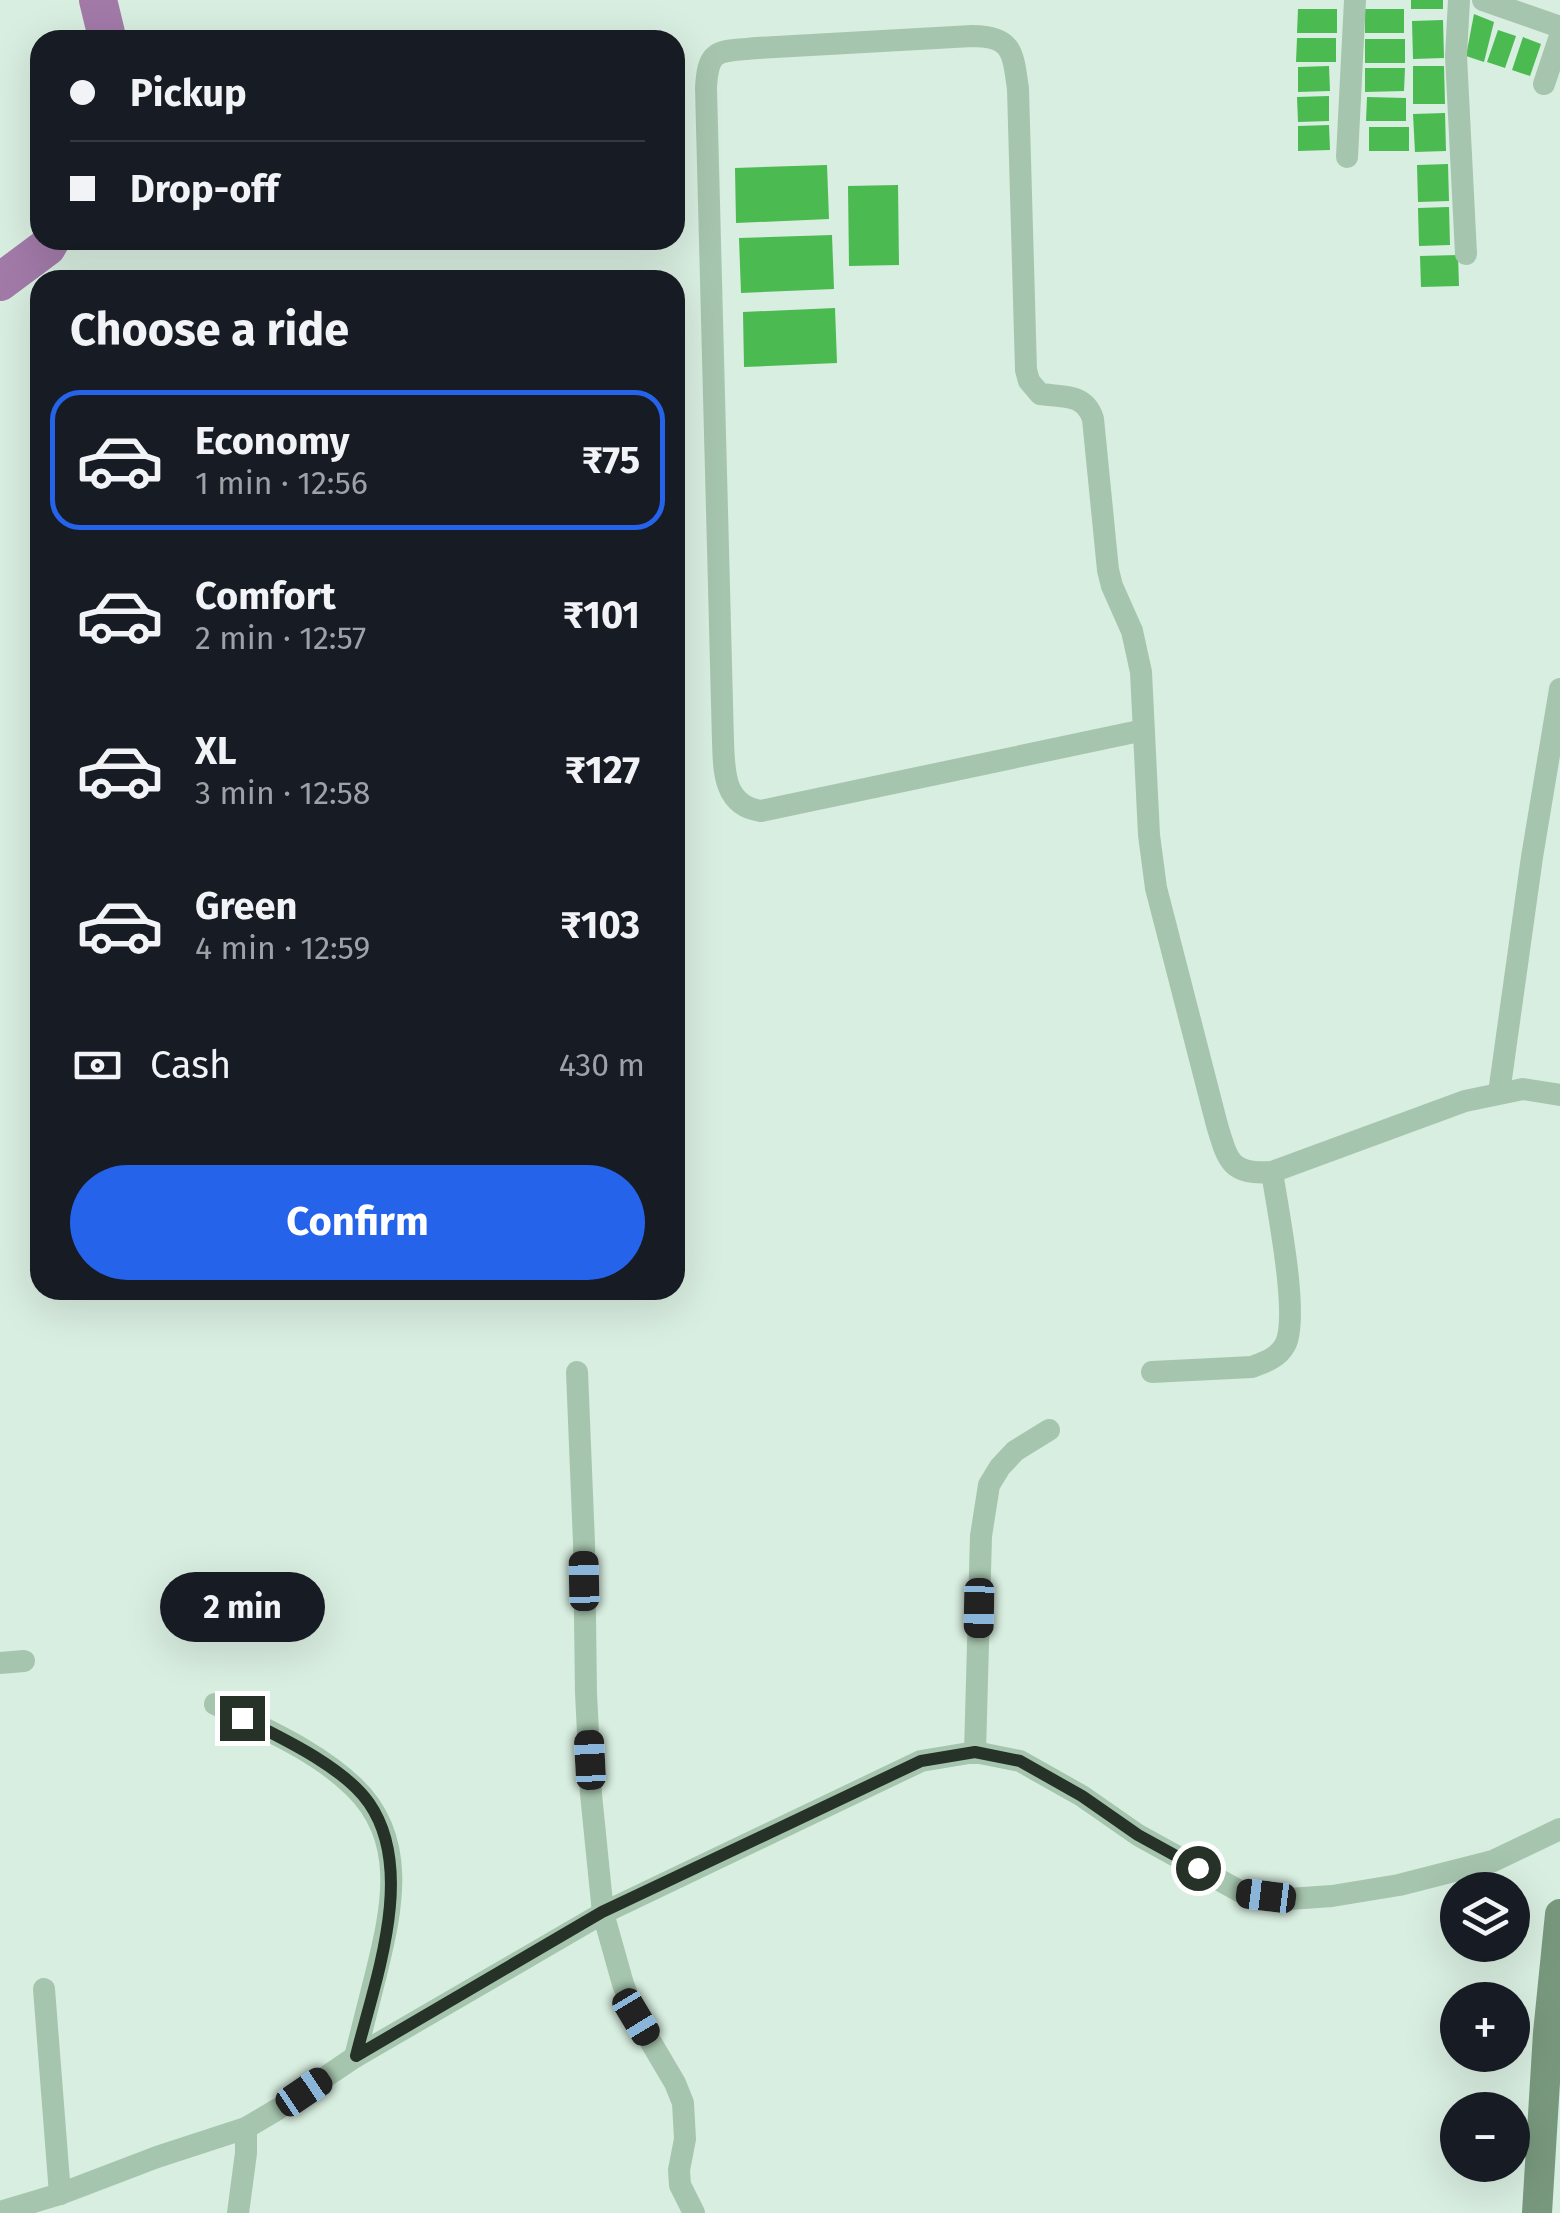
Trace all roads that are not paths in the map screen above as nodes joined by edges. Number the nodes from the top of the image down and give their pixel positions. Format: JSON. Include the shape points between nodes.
{"nodes":[{"id":1,"x":1355,"y":0,"type":"edge"},
{"id":2,"x":1459,"y":0,"type":"edge"},
{"id":3,"x":1483,"y":0,"type":"edge"},
{"id":4,"x":1560,"y":28,"type":"edge"},
{"id":5,"x":1560,"y":36,"type":"edge"},
{"id":6,"x":1544,"y":84,"type":"dead end"},
{"id":7,"x":1347,"y":157,"type":"dead end"},
{"id":8,"x":1466,"y":254,"type":"dead end"},
{"id":9,"x":1560,"y":688,"type":"edge"},
{"id":10,"x":1144,"y":730,"type":"junction"},
{"id":11,"x":1499,"y":1093,"type":"junction"},
{"id":12,"x":1560,"y":1094,"type":"edge"},
{"id":13,"x":1272,"y":1172,"type":"junction"},
{"id":14,"x":577,"y":1372,"type":"dead end"},
{"id":15,"x":1152,"y":1372,"type":"dead end"},
{"id":16,"x":1049,"y":1430,"type":"dead end"},
{"id":17,"x":215,"y":1704,"type":"dead end"},
{"id":18,"x":975,"y":1752,"type":"junction"},
{"id":19,"x":1560,"y":1829,"type":"edge"},
{"id":20,"x":602,"y":1912,"type":"junction"},
{"id":21,"x":1560,"y":1914,"type":"edge"},
{"id":22,"x":44,"y":1989,"type":"dead end"},
{"id":23,"x":356,"y":2056,"type":"junction"},
{"id":24,"x":246,"y":2128,"type":"junction"},
{"id":25,"x":60,"y":2194,"type":"junction"},
{"id":26,"x":0,"y":2212,"type":"edge"},
{"id":27,"x":238,"y":2213,"type":"edge"},
{"id":28,"x":694,"y":2213,"type":"edge"},
{"id":29,"x":1537,"y":2213,"type":"edge"}],
"edges":[{"from":1,"to":7,"type":"street"},
{"from":2,"to":8,"type":"street"},
{"from":3,"to":4,"type":"street"},
{"from":5,"to":6,"type":"street"},
{"from":9,"to":11,"type":"street"},
{"from":10,"to":10,"type":"street","via":[[761,811],[732,795],[723,741],[706,88],[715,55],[972,36],[1008,46],[1018,89],[1026,370],[1040,394],[1079,399],[1090,410],[1108,570],[1138,654]]},
{"from":10,"to":13,"type":"street","via":[[1156,888],[1217,1125],[1242,1172]]},
{"from":11,"to":12,"type":"street"},
{"from":11,"to":13,"type":"street"},
{"from":13,"to":15,"type":"street","via":[[1288,1281],[1286,1344],[1252,1367]]},
{"from":14,"to":20,"type":"street","via":[[588,1727]]},
{"from":16,"to":18,"type":"street","via":[[1016,1450],[989,1485],[980,1536]]},
{"from":17,"to":23,"type":"street","via":[[351,1784],[384,1831],[392,1901]]},
{"from":18,"to":19,"type":"street","via":[[1020,1761],[1243,1893],[1290,1899],[1399,1886],[1492,1861]]},
{"from":18,"to":20,"type":"street","via":[[921,1761]]},
{"from":20,"to":23,"type":"street"},
{"from":20,"to":28,"type":"street","via":[[622,1984],[683,2103],[678,2170]]},
{"from":21,"to":29,"type":"main road"},
{"from":22,"to":25,"type":"street"},
{"from":23,"to":24,"type":"street"},
{"from":24,"to":25,"type":"street"},
{"from":24,"to":27,"type":"street"},
{"from":25,"to":26,"type":"street"}]}
